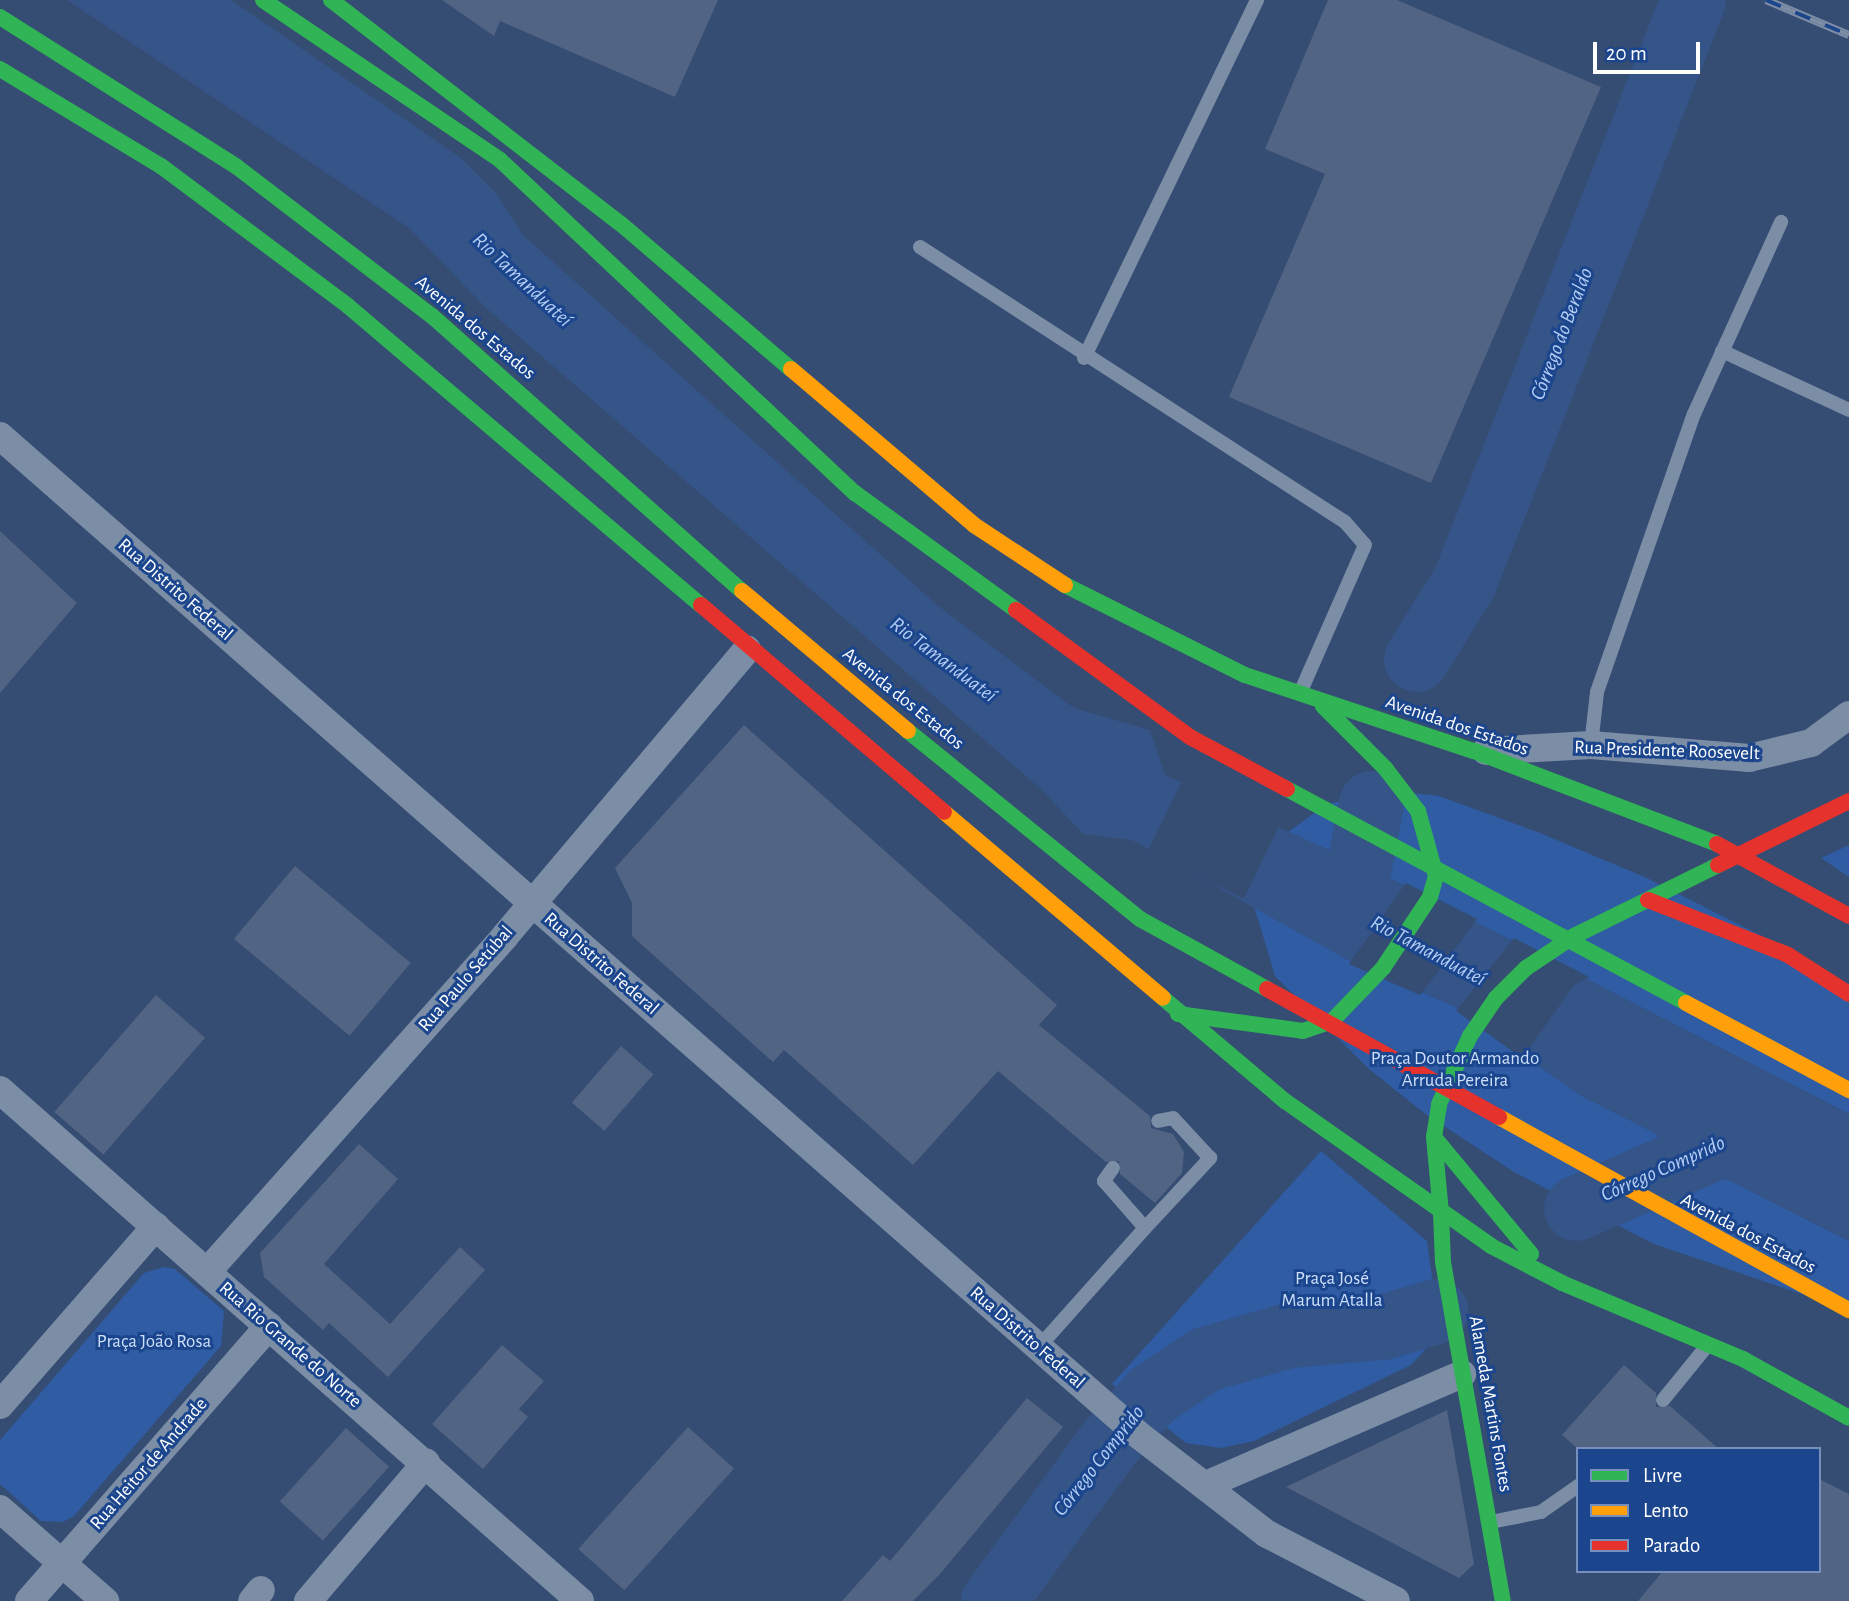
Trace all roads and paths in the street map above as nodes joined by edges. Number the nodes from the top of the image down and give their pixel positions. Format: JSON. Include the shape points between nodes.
{"nodes":[{"id":1,"x":263,"y":0,"type":"edge"},
{"id":2,"x":331,"y":0,"type":"edge"},
{"id":3,"x":1257,"y":0,"type":"edge"},
{"id":4,"x":0,"y":17,"type":"edge"},
{"id":5,"x":0,"y":69,"type":"edge"},
{"id":6,"x":1781,"y":222,"type":"dead end"},
{"id":7,"x":920,"y":247,"type":"dead end"},
{"id":8,"x":1722,"y":351,"type":"junction"},
{"id":9,"x":1084,"y":358,"type":"junction"},
{"id":10,"x":1849,"y":410,"type":"edge"},
{"id":11,"x":0,"y":436,"type":"edge"},
{"id":12,"x":747,"y":650,"type":"junction"},
{"id":13,"x":1300,"y":695,"type":"junction"},
{"id":14,"x":1319,"y":702,"type":"junction"},
{"id":15,"x":1849,"y":715,"type":"edge"},
{"id":16,"x":1591,"y":745,"type":"junction"},
{"id":17,"x":1474,"y":751,"type":"junction"},
{"id":18,"x":1849,"y":801,"type":"edge"},
{"id":19,"x":1739,"y":852,"type":"junction"},
{"id":20,"x":1648,"y":900,"type":"junction"},
{"id":21,"x":533,"y":904,"type":"junction"},
{"id":22,"x":1849,"y":916,"type":"edge"},
{"id":23,"x":1849,"y":994,"type":"edge"},
{"id":24,"x":1178,"y":1014,"type":"junction"},
{"id":25,"x":0,"y":1090,"type":"edge"},
{"id":26,"x":1849,"y":1090,"type":"edge"},
{"id":27,"x":1157,"y":1121,"type":"dead end"},
{"id":28,"x":1434,"y":1137,"type":"junction"},
{"id":29,"x":1113,"y":1168,"type":"dead end"},
{"id":30,"x":1441,"y":1213,"type":"junction"},
{"id":31,"x":156,"y":1226,"type":"junction"},
{"id":32,"x":1145,"y":1228,"type":"junction"},
{"id":33,"x":207,"y":1272,"type":"junction"},
{"id":34,"x":1562,"y":1283,"type":"junction"},
{"id":35,"x":1849,"y":1310,"type":"edge"},
{"id":36,"x":269,"y":1326,"type":"junction"},
{"id":37,"x":1709,"y":1343,"type":"junction"},
{"id":38,"x":1038,"y":1348,"type":"junction"},
{"id":39,"x":1462,"y":1374,"type":"junction"},
{"id":40,"x":1663,"y":1400,"type":"dead end"},
{"id":41,"x":0,"y":1405,"type":"edge"},
{"id":42,"x":1849,"y":1419,"type":"edge"},
{"id":43,"x":425,"y":1463,"type":"junction"},
{"id":44,"x":1208,"y":1484,"type":"junction"},
{"id":45,"x":1576,"y":1487,"type":"edge"},
{"id":46,"x":0,"y":1509,"type":"edge"},
{"id":47,"x":1490,"y":1522,"type":"junction"},
{"id":48,"x":62,"y":1564,"type":"junction"},
{"id":49,"x":29,"y":1601,"type":"edge"},
{"id":50,"x":105,"y":1601,"type":"edge"},
{"id":51,"x":308,"y":1601,"type":"edge"},
{"id":52,"x":580,"y":1601,"type":"edge"},
{"id":53,"x":1396,"y":1601,"type":"edge"},
{"id":54,"x":1503,"y":1601,"type":"edge"}],
"edges":[{"from":1,"to":26,"type":"main road","bridge":true,"via":[[500,160],[855,493],[1190,737]]},
{"from":2,"to":13,"type":"main road","name":"Avenida dos Estados","via":[[610,216],[974,525],[1087,600],[1245,675]]},
{"from":3,"to":9,"type":"lane"},
{"from":4,"to":35,"type":"main road","name":"Avenida dos Estados","bridge":true,"via":[[237,167],[432,316],[811,652],[1140,919]]},
{"from":5,"to":12,"type":"main road","via":[[161,166],[348,306]]},
{"from":6,"to":8,"type":"lane"},
{"from":7,"to":9,"type":"lane"},
{"from":8,"to":10,"type":"lane"},
{"from":8,"to":16,"type":"lane","via":[[1694,414],[1597,692]]},
{"from":9,"to":13,"type":"lane","via":[[1345,522],[1365,545]]},
{"from":11,"to":21,"type":"street","name":"Rua Distrito Federal"},
{"from":12,"to":21,"type":"street","name":"Rua Paulo Setúbal"},
{"from":12,"to":24,"type":"main road"},
{"from":13,"to":14,"type":"main road","name":"Avenida dos Estados"},
{"from":14,"to":17,"type":"main road","name":"Avenida dos Estados"},
{"from":14,"to":24,"type":"main road","via":[[1385,768],[1418,811],[1432,848],[1436,876],[1430,897],[1357,1001],[1332,1021],[1303,1031]]},
{"from":15,"to":16,"type":"street","name":"Rua Presidente Roosevelt","via":[[1811,743],[1762,756]]},
{"from":16,"to":17,"type":"street","name":"Rua Presidente Roosevelt"},
{"from":17,"to":19,"type":"main road","name":"Avenida dos Estados"},
{"from":18,"to":19,"type":"main road","name":"Alameda Martins Fontes"},
{"from":19,"to":20,"type":"main road","name":"Alameda Martins Fontes"},
{"from":19,"to":22,"type":"main road","name":"Avenida dos Estados"},
{"from":20,"to":23,"type":"main road","via":[[1788,956]]},
{"from":20,"to":28,"type":"main road","name":"Alameda Martins Fontes","via":[[1574,936],[1526,968],[1496,998],[1449,1076]]},
{"from":21,"to":33,"type":"street","name":"Rua Paulo Setúbal"},
{"from":21,"to":38,"type":"street","name":"Rua Distrito Federal"},
{"from":24,"to":30,"type":"main road","via":[[1285,1101]]},
{"from":25,"to":31,"type":"street","name":"Rua Rio Grande do Norte"},
{"from":27,"to":32,"type":"lane","via":[[1173,1118],[1210,1158]]},
{"from":28,"to":30,"type":"main road","name":"Alameda Martins Fontes"},
{"from":28,"to":34,"type":"main road","via":[[1505,1228]]},
{"from":29,"to":32,"type":"lane","via":[[1104,1181]]},
{"from":30,"to":34,"type":"main road"},
{"from":30,"to":39,"type":"main road","name":"Alameda Martins Fontes"},
{"from":31,"to":33,"type":"street","name":"Rua Rio Grande do Norte"},
{"from":31,"to":41,"type":"street"},
{"from":32,"to":38,"type":"lane"},
{"from":33,"to":36,"type":"street","name":"Rua Rio Grande do Norte"},
{"from":34,"to":37,"type":"main road"},
{"from":36,"to":43,"type":"street","name":"Rua Rio Grande do Norte"},
{"from":36,"to":48,"type":"street","name":"Rua Heitor de Andrade"},
{"from":37,"to":40,"type":"lane"},
{"from":37,"to":42,"type":"main road"},
{"from":38,"to":44,"type":"street","name":"Rua Distrito Federal","via":[[1140,1436]]},
{"from":39,"to":44,"type":"street"},
{"from":39,"to":47,"type":"main road","name":"Alameda Martins Fontes"},
{"from":43,"to":51,"type":"street"},
{"from":43,"to":52,"type":"street","name":"Rua Rio Grande do Norte"},
{"from":44,"to":53,"type":"street","name":"Rua Distrito Federal","via":[[1267,1534]]},
{"from":45,"to":47,"type":"lane","via":[[1541,1512]]},
{"from":46,"to":48,"type":"street"},
{"from":47,"to":54,"type":"main road","name":"Alameda Martins Fontes"},
{"from":48,"to":49,"type":"street","name":"Rua Heitor de Andrade"},
{"from":48,"to":50,"type":"street"}]}
